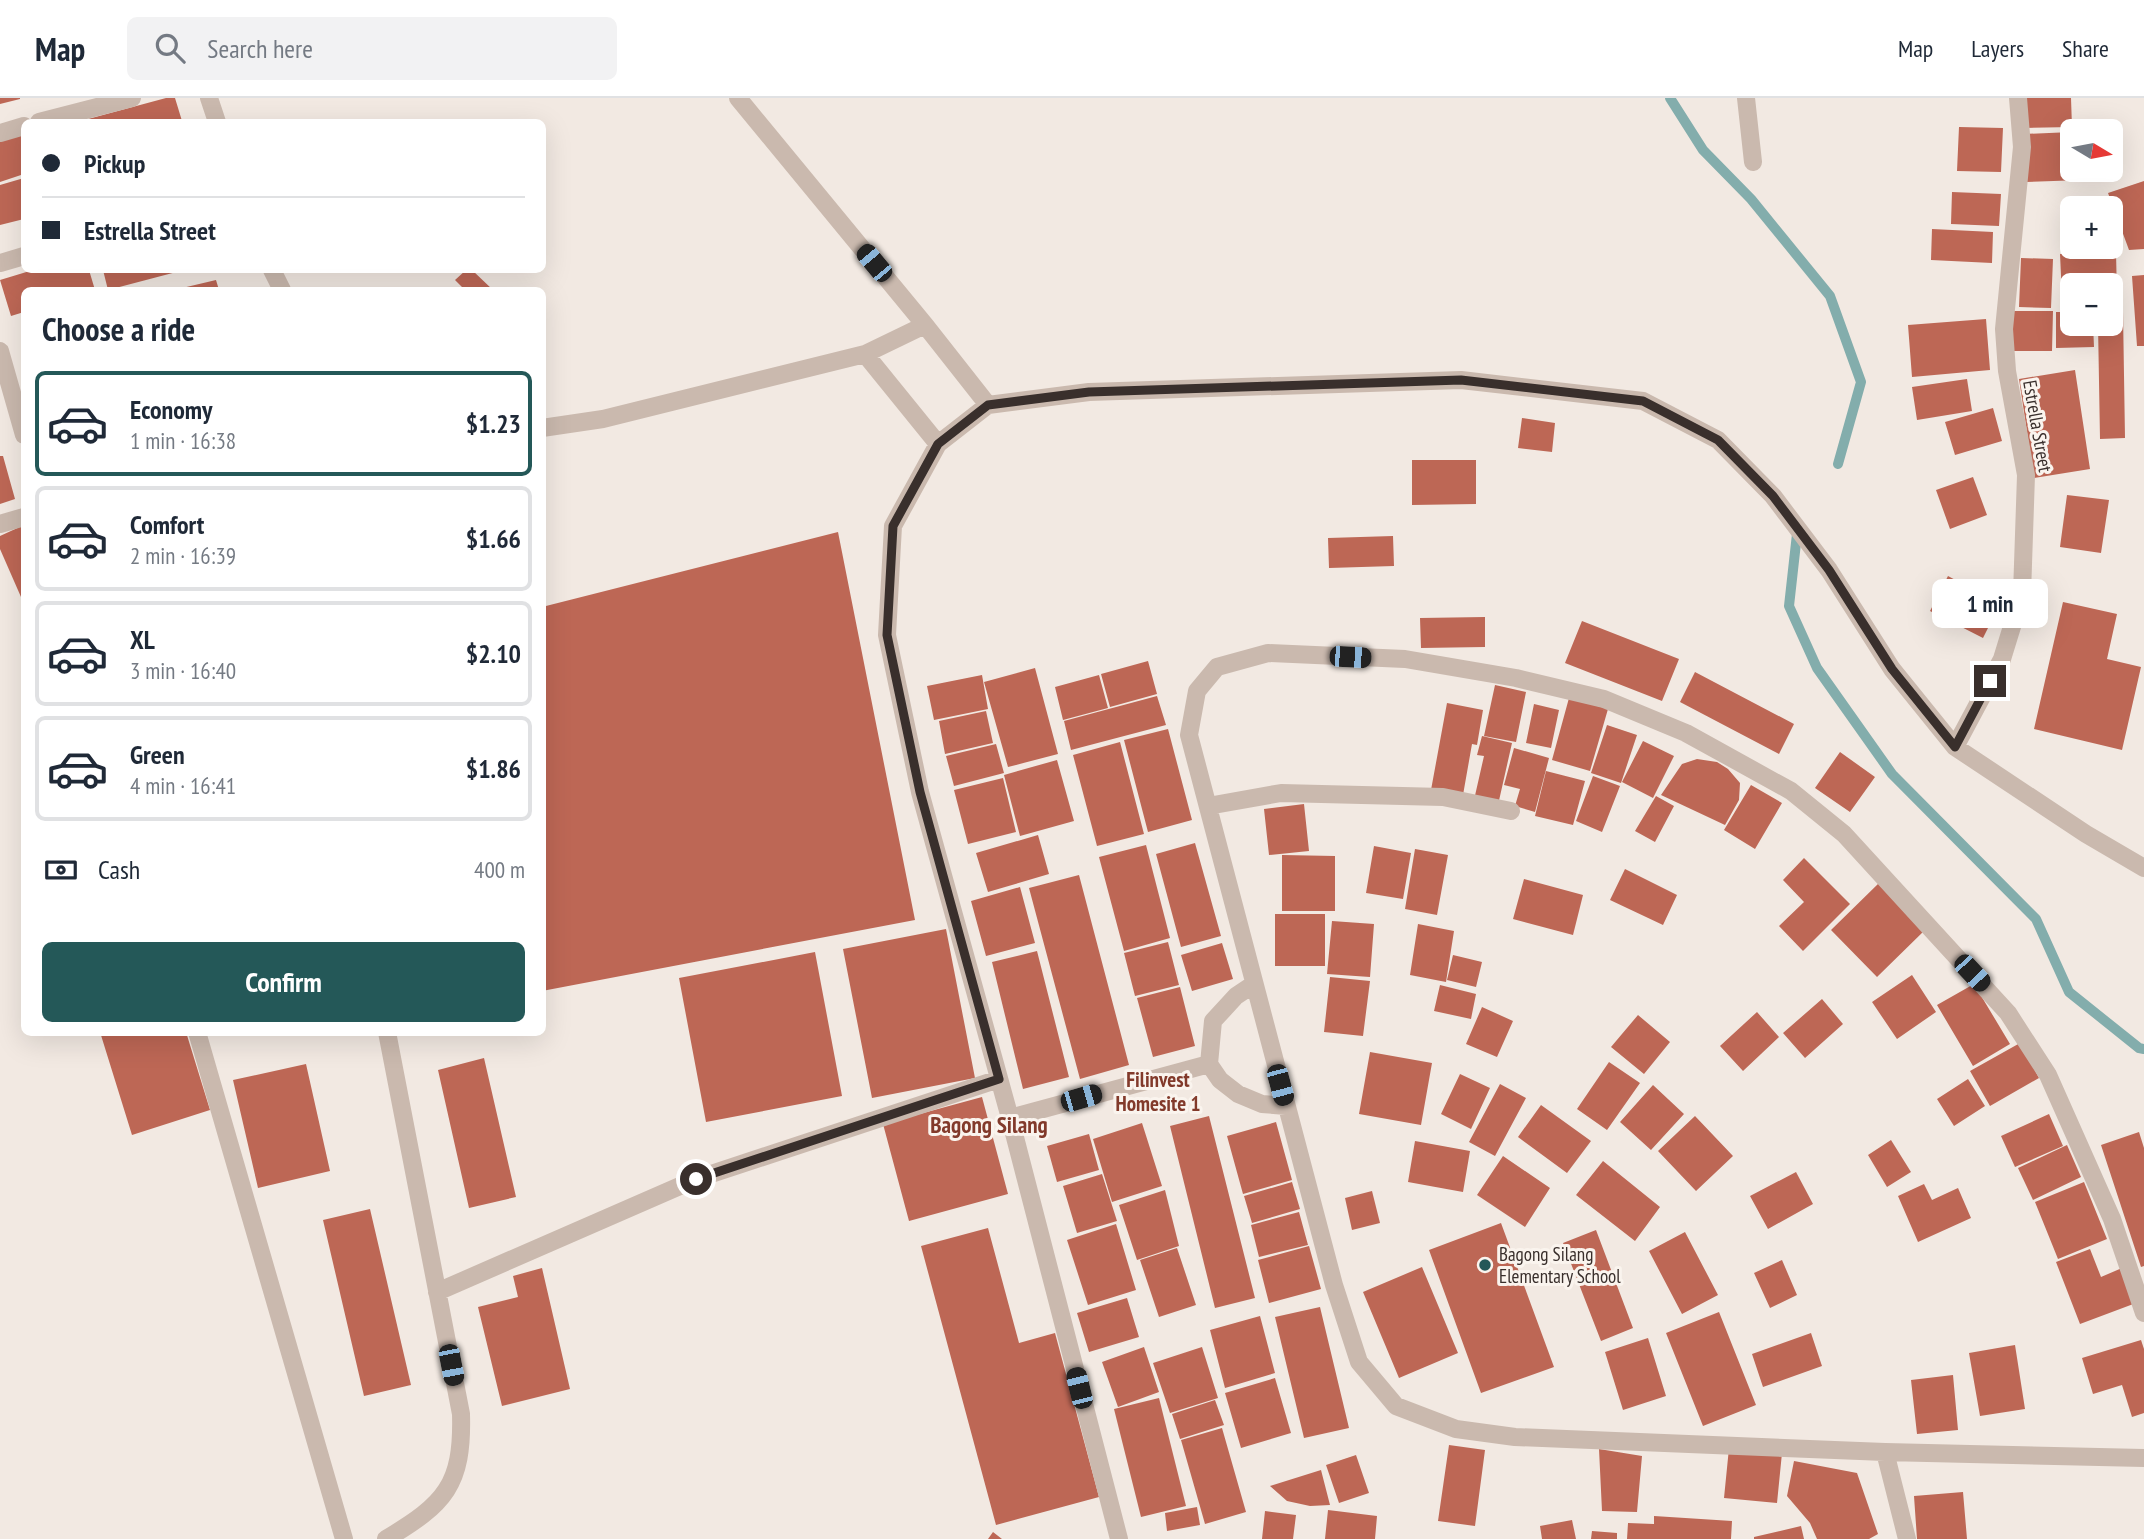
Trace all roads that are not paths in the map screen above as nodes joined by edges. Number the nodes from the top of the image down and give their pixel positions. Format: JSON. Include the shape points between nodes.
{"nodes":[{"id":1,"x":132,"y":98,"type":"edge"},
{"id":2,"x":209,"y":98,"type":"edge"},
{"id":3,"x":738,"y":98,"type":"edge"},
{"id":4,"x":1746,"y":98,"type":"edge"},
{"id":5,"x":2018,"y":98,"type":"edge"},
{"id":6,"x":51,"y":119,"type":"edge"},
{"id":7,"x":216,"y":119,"type":"edge"},
{"id":8,"x":21,"y":127,"type":"edge"},
{"id":9,"x":0,"y":133,"type":"edge"},
{"id":10,"x":1754,"y":162,"type":"dead end"},
{"id":11,"x":21,"y":257,"type":"edge"},
{"id":12,"x":0,"y":263,"type":"edge"},
{"id":13,"x":925,"y":324,"type":"junction"},
{"id":14,"x":0,"y":351,"type":"edge"},
{"id":15,"x":865,"y":354,"type":"junction"},
{"id":16,"x":12,"y":390,"type":"edge"},
{"id":17,"x":988,"y":405,"type":"junction"},
{"id":18,"x":21,"y":424,"type":"edge"},
{"id":19,"x":546,"y":427,"type":"edge"},
{"id":20,"x":938,"y":444,"type":"junction"},
{"id":21,"x":21,"y":518,"type":"edge"},
{"id":22,"x":0,"y":524,"type":"edge"},
{"id":23,"x":1955,"y":747,"type":"junction"},
{"id":24,"x":1208,"y":806,"type":"junction"},
{"id":25,"x":1511,"y":811,"type":"dead end"},
{"id":26,"x":2144,"y":868,"type":"edge"},
{"id":27,"x":1254,"y":984,"type":"junction"},
{"id":28,"x":198,"y":1036,"type":"edge"},
{"id":29,"x":388,"y":1036,"type":"edge"},
{"id":30,"x":1209,"y":1064,"type":"junction"},
{"id":31,"x":999,"y":1079,"type":"junction"},
{"id":32,"x":1286,"y":1106,"type":"junction"},
{"id":33,"x":1010,"y":1118,"type":"junction"},
{"id":34,"x":438,"y":1292,"type":"junction"},
{"id":35,"x":2144,"y":1313,"type":"edge"},
{"id":36,"x":1885,"y":1452,"type":"junction"},
{"id":37,"x":2144,"y":1458,"type":"edge"},
{"id":38,"x":344,"y":1539,"type":"edge"},
{"id":39,"x":386,"y":1539,"type":"edge"},
{"id":40,"x":1119,"y":1539,"type":"edge"},
{"id":41,"x":1907,"y":1539,"type":"edge"}],
"edges":[{"from":1,"to":6,"type":"street"},
{"from":2,"to":7,"type":"street"},
{"from":3,"to":13,"type":"street"},
{"from":4,"to":10,"type":"street"},
{"from":5,"to":23,"type":"street","name":"Estrella Street","via":[[2022,147],[2004,329],[2026,475],[2022,594],[2001,659]]},
{"from":8,"to":9,"type":"street"},
{"from":11,"to":12,"type":"street"},
{"from":13,"to":15,"type":"street"},
{"from":13,"to":17,"type":"street"},
{"from":14,"to":16,"type":"street"},
{"from":15,"to":19,"type":"street","via":[[603,419]]},
{"from":15,"to":20,"type":"street"},
{"from":16,"to":18,"type":"street"},
{"from":17,"to":20,"type":"street"},
{"from":17,"to":23,"type":"street","via":[[1089,392],[1461,380],[1643,401],[1718,440],[1773,496],[1829,570],[1892,669]]},
{"from":20,"to":31,"type":"street","via":[[893,526],[887,635],[920,792]]},
{"from":21,"to":22,"type":"street"},
{"from":23,"to":26,"type":"street"},
{"from":24,"to":25,"type":"street","via":[[1281,793],[1443,797]]},
{"from":24,"to":27,"type":"street"},
{"from":24,"to":35,"type":"street","via":[[1189,735],[1197,691],[1217,667],[1268,653],[1405,659],[1516,678],[1604,699],[1686,733],[1791,791],[1844,835],[2008,1013],[2048,1075],[2112,1219]]},
{"from":27,"to":30,"type":"street","via":[[1213,1021]]},
{"from":27,"to":32,"type":"street"},
{"from":28,"to":38,"type":"street"},
{"from":29,"to":34,"type":"street"},
{"from":30,"to":32,"type":"street","via":[[1238,1094],[1262,1104]]},
{"from":30,"to":33,"type":"street"},
{"from":31,"to":33,"type":"street"},
{"from":31,"to":34,"type":"street","via":[[696,1179]]},
{"from":32,"to":36,"type":"street","via":[[1359,1362],[1396,1406],[1456,1429],[1515,1437]]},
{"from":33,"to":40,"type":"street"},
{"from":34,"to":39,"type":"street","via":[[461,1414],[456,1471],[443,1496],[422,1517]]},
{"from":36,"to":37,"type":"street"},
{"from":36,"to":41,"type":"street"}]}
